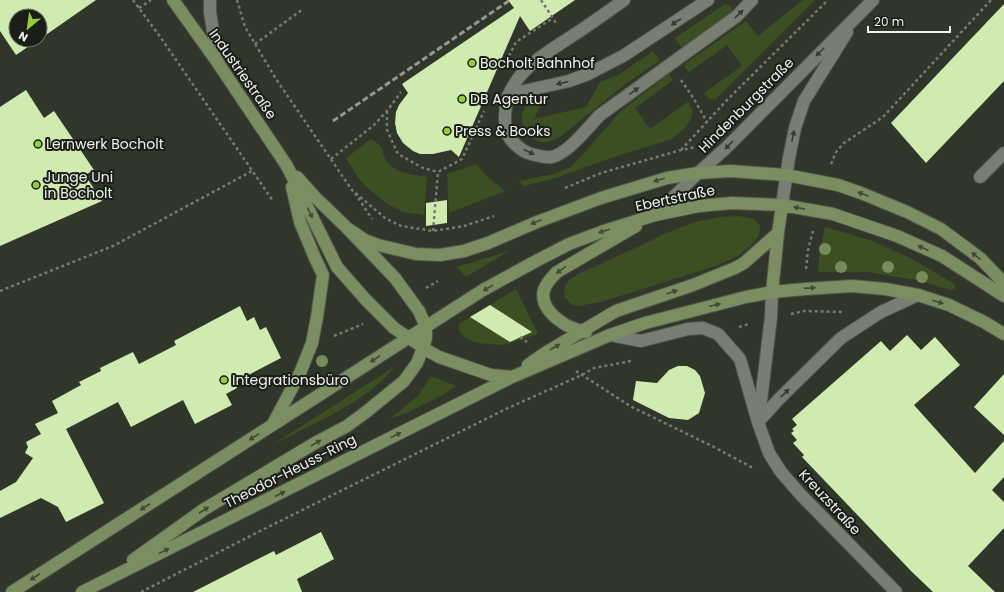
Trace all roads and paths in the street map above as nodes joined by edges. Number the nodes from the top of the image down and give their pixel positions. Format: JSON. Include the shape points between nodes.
{"nodes":[{"id":1,"x":133,"y":0,"type":"edge"},
{"id":2,"x":151,"y":0,"type":"edge"},
{"id":3,"x":172,"y":0,"type":"edge"},
{"id":4,"x":210,"y":0,"type":"edge"},
{"id":5,"x":237,"y":0,"type":"edge"},
{"id":6,"x":541,"y":0,"type":"edge"},
{"id":7,"x":624,"y":0,"type":"edge"},
{"id":8,"x":708,"y":0,"type":"edge"},
{"id":9,"x":752,"y":0,"type":"edge"},
{"id":10,"x":828,"y":0,"type":"edge"},
{"id":11,"x":873,"y":0,"type":"edge"},
{"id":12,"x":992,"y":0,"type":"edge"},
{"id":13,"x":139,"y":8,"type":"junction"},
{"id":14,"x":303,"y":9,"type":"dead end"},
{"id":15,"x":550,"y":13,"type":"dead end"},
{"id":16,"x":858,"y":14,"type":"junction"},
{"id":17,"x":553,"y":18,"type":"dead end"},
{"id":18,"x":255,"y":44,"type":"junction"},
{"id":19,"x":506,"y":62,"type":"dead end"},
{"id":20,"x":218,"y":64,"type":"junction"},
{"id":21,"x":401,"y":92,"type":"dead end"},
{"id":22,"x":508,"y":96,"type":"junction"},
{"id":23,"x":387,"y":111,"type":"junction"},
{"id":24,"x":484,"y":111,"type":"dead end"},
{"id":25,"x":681,"y":150,"type":"dead end"},
{"id":26,"x":1004,"y":152,"type":"edge"},
{"id":27,"x":331,"y":159,"type":"junction"},
{"id":28,"x":287,"y":166,"type":"junction"},
{"id":29,"x":252,"y":171,"type":"junction"},
{"id":30,"x":438,"y":172,"type":"junction"},
{"id":31,"x":698,"y":173,"type":"junction"},
{"id":32,"x":786,"y":174,"type":"junction"},
{"id":33,"x":980,"y":177,"type":"dead end"},
{"id":34,"x":826,"y":183,"type":"junction"},
{"id":35,"x":782,"y":204,"type":"junction"},
{"id":36,"x":274,"y":205,"type":"dead end"},
{"id":37,"x":818,"y":212,"type":"junction"},
{"id":38,"x":655,"y":215,"type":"junction"},
{"id":39,"x":347,"y":228,"type":"junction"},
{"id":40,"x":778,"y":233,"type":"junction"},
{"id":41,"x":1004,"y":283,"type":"edge"},
{"id":42,"x":805,"y":289,"type":"junction"},
{"id":43,"x":0,"y":291,"type":"edge"},
{"id":44,"x":772,"y":292,"type":"junction"},
{"id":45,"x":918,"y":295,"type":"junction"},
{"id":46,"x":1004,"y":296,"type":"edge"},
{"id":47,"x":804,"y":311,"type":"junction"},
{"id":48,"x":881,"y":312,"type":"junction"},
{"id":49,"x":771,"y":317,"type":"junction"},
{"id":50,"x":426,"y":327,"type":"junction"},
{"id":51,"x":582,"y":331,"type":"junction"},
{"id":52,"x":718,"y":334,"type":"junction"},
{"id":53,"x":1004,"y":334,"type":"edge"},
{"id":54,"x":606,"y":337,"type":"junction"},
{"id":55,"x":408,"y":338,"type":"junction"},
{"id":56,"x":424,"y":348,"type":"junction"},
{"id":57,"x":512,"y":378,"type":"junction"},
{"id":58,"x":758,"y":422,"type":"junction"},
{"id":59,"x":273,"y":424,"type":"junction"},
{"id":60,"x":754,"y":469,"type":"dead end"},
{"id":61,"x":103,"y":581,"type":"junction"},
{"id":62,"x":12,"y":592,"type":"edge"},
{"id":63,"x":82,"y":592,"type":"edge"},
{"id":64,"x":141,"y":592,"type":"edge"},
{"id":65,"x":896,"y":592,"type":"edge"}],
"edges":[{"from":1,"to":13,"type":"path"},
{"from":2,"to":13,"type":"path"},
{"from":3,"to":20,"type":"main road","name":"Industriestraße"},
{"from":4,"to":20,"type":"street"},
{"from":5,"to":18,"type":"path","via":[[245,27]]},
{"from":6,"to":15,"type":"path"},
{"from":7,"to":22,"type":"street","via":[[532,65],[517,81]]},
{"from":8,"to":22,"type":"street","one_way":true,"via":[[623,56],[588,74]]},
{"from":22,"to":9,"type":"street","one_way":true,"via":[[505,111],[508,135],[527,153],[552,157],[579,139],[600,115],[737,16]]},
{"from":10,"to":25,"type":"path","via":[[726,101]]},
{"from":11,"to":16,"type":"street","name":"Hindenburgstraße"},
{"from":12,"to":34,"type":"path","via":[[883,117],[844,143],[836,152]]},
{"from":13,"to":29,"type":"path"},
{"from":14,"to":18,"type":"path"},
{"from":16,"to":31,"type":"street","name":"Hindenburgstraße","one_way":true,"via":[[726,148]]},
{"from":32,"to":16,"type":"street","name":"Hindenburgstraße","one_way":true,"via":[[795,128],[804,101]]},
{"from":17,"to":19,"type":"path","via":[[516,42]]},
{"from":18,"to":27,"type":"path"},
{"from":20,"to":28,"type":"main road","name":"Industriestraße"},
{"from":21,"to":23,"type":"path"},
{"from":23,"to":27,"type":"path","via":[[374,125]]},
{"from":23,"to":30,"type":"path","via":[[387,130],[398,154],[423,168]]},
{"from":24,"to":30,"type":"path","via":[[462,159]]},
{"from":26,"to":33,"type":"street"},
{"from":27,"to":30,"type":"path","via":[[352,190],[385,218],[401,226],[433,231]]},
{"from":28,"to":39,"type":"main road"},
{"from":28,"to":55,"type":"main road","one_way":true,"via":[[337,268],[394,328]]},
{"from":28,"to":59,"type":"main road","via":[[300,222],[323,275],[312,343],[300,373]]},
{"from":29,"to":36,"type":"path"},
{"from":29,"to":43,"type":"path","via":[[113,246]]},
{"from":31,"to":32,"type":"main road","via":[[731,171]]},
{"from":31,"to":38,"type":"street","name":"Hindenburgstraße"},
{"from":31,"to":39,"type":"main road","one_way":true,"via":[[667,178],[601,198],[488,243],[440,255],[416,254],[378,245]]},
{"from":32,"to":34,"type":"main road"},
{"from":32,"to":35,"type":"street","name":"Hindenburgstraße"},
{"from":41,"to":34,"type":"main road","one_way":true,"via":[[980,258],[940,230],[907,212]]},
{"from":37,"to":35,"type":"main road","name":"Ebertstraße","one_way":true},
{"from":35,"to":38,"type":"main road","name":"Ebertstraße","via":[[732,203],[699,206]]},
{"from":35,"to":40,"type":"main road"},
{"from":37,"to":42,"type":"path","via":[[808,250]]},
{"from":46,"to":37,"type":"main road","name":"Ebertstraße","one_way":true,"via":[[942,256],[897,236],[833,214]]},
{"from":38,"to":50,"type":"main road","name":"Ebertstraße","one_way":true,"via":[[569,244],[505,278]]},
{"from":38,"to":51,"type":"main road","one_way":true,"via":[[557,272],[549,281],[544,290],[543,299],[546,306],[564,324]]},
{"from":39,"to":50,"type":"main road","via":[[395,278],[419,311]]},
{"from":40,"to":44,"type":"main road"},
{"from":51,"to":40,"type":"main road","one_way":true,"via":[[616,311],[735,268]]},
{"from":42,"to":44,"type":"main road"},
{"from":42,"to":45,"type":"main road","one_way":true,"via":[[853,286]]},
{"from":42,"to":47,"type":"path"},
{"from":44,"to":49,"type":"street","name":"Kreuzstraße"},
{"from":54,"to":44,"type":"main road","one_way":true,"via":[[645,323]]},
{"from":45,"to":48,"type":"street"},
{"from":45,"to":53,"type":"main road","one_way":true,"via":[[950,305]]},
{"from":47,"to":48,"type":"path"},
{"from":47,"to":49,"type":"path"},
{"from":58,"to":48,"type":"street","one_way":true,"via":[[841,338]]},
{"from":49,"to":52,"type":"path"},
{"from":49,"to":58,"type":"street","name":"Kreuzstraße"},
{"from":50,"to":55,"type":"main road","name":"Ebertstraße"},
{"from":50,"to":56,"type":"main road"},
{"from":51,"to":54,"type":"main road"},
{"from":57,"to":51,"type":"main road","one_way":true,"via":[[545,353]]},
{"from":52,"to":54,"type":"street","via":[[702,328],[641,341]]},
{"from":52,"to":58,"type":"street","name":"Kreuzstraße","via":[[740,359]]},
{"from":54,"to":57,"type":"main road"},
{"from":55,"to":56,"type":"main road"},
{"from":55,"to":59,"type":"main road","one_way":true},
{"from":56,"to":57,"type":"main road","via":[[439,357],[469,368]]},
{"from":61,"to":56,"type":"main road","one_way":true,"via":[[203,510],[347,426],[404,382]]},
{"from":61,"to":57,"type":"main road","name":"Theodor-Heuss-Ring","one_way":true},
{"from":58,"to":65,"type":"street","name":"Kreuzstraße","via":[[769,453],[782,472],[801,495]]},
{"from":59,"to":62,"type":"main road","one_way":true},
{"from":60,"to":64,"type":"path","via":[[630,406],[582,375],[487,418]]},
{"from":61,"to":63,"type":"main road","name":"Theodor-Heuss-Ring"}]}
